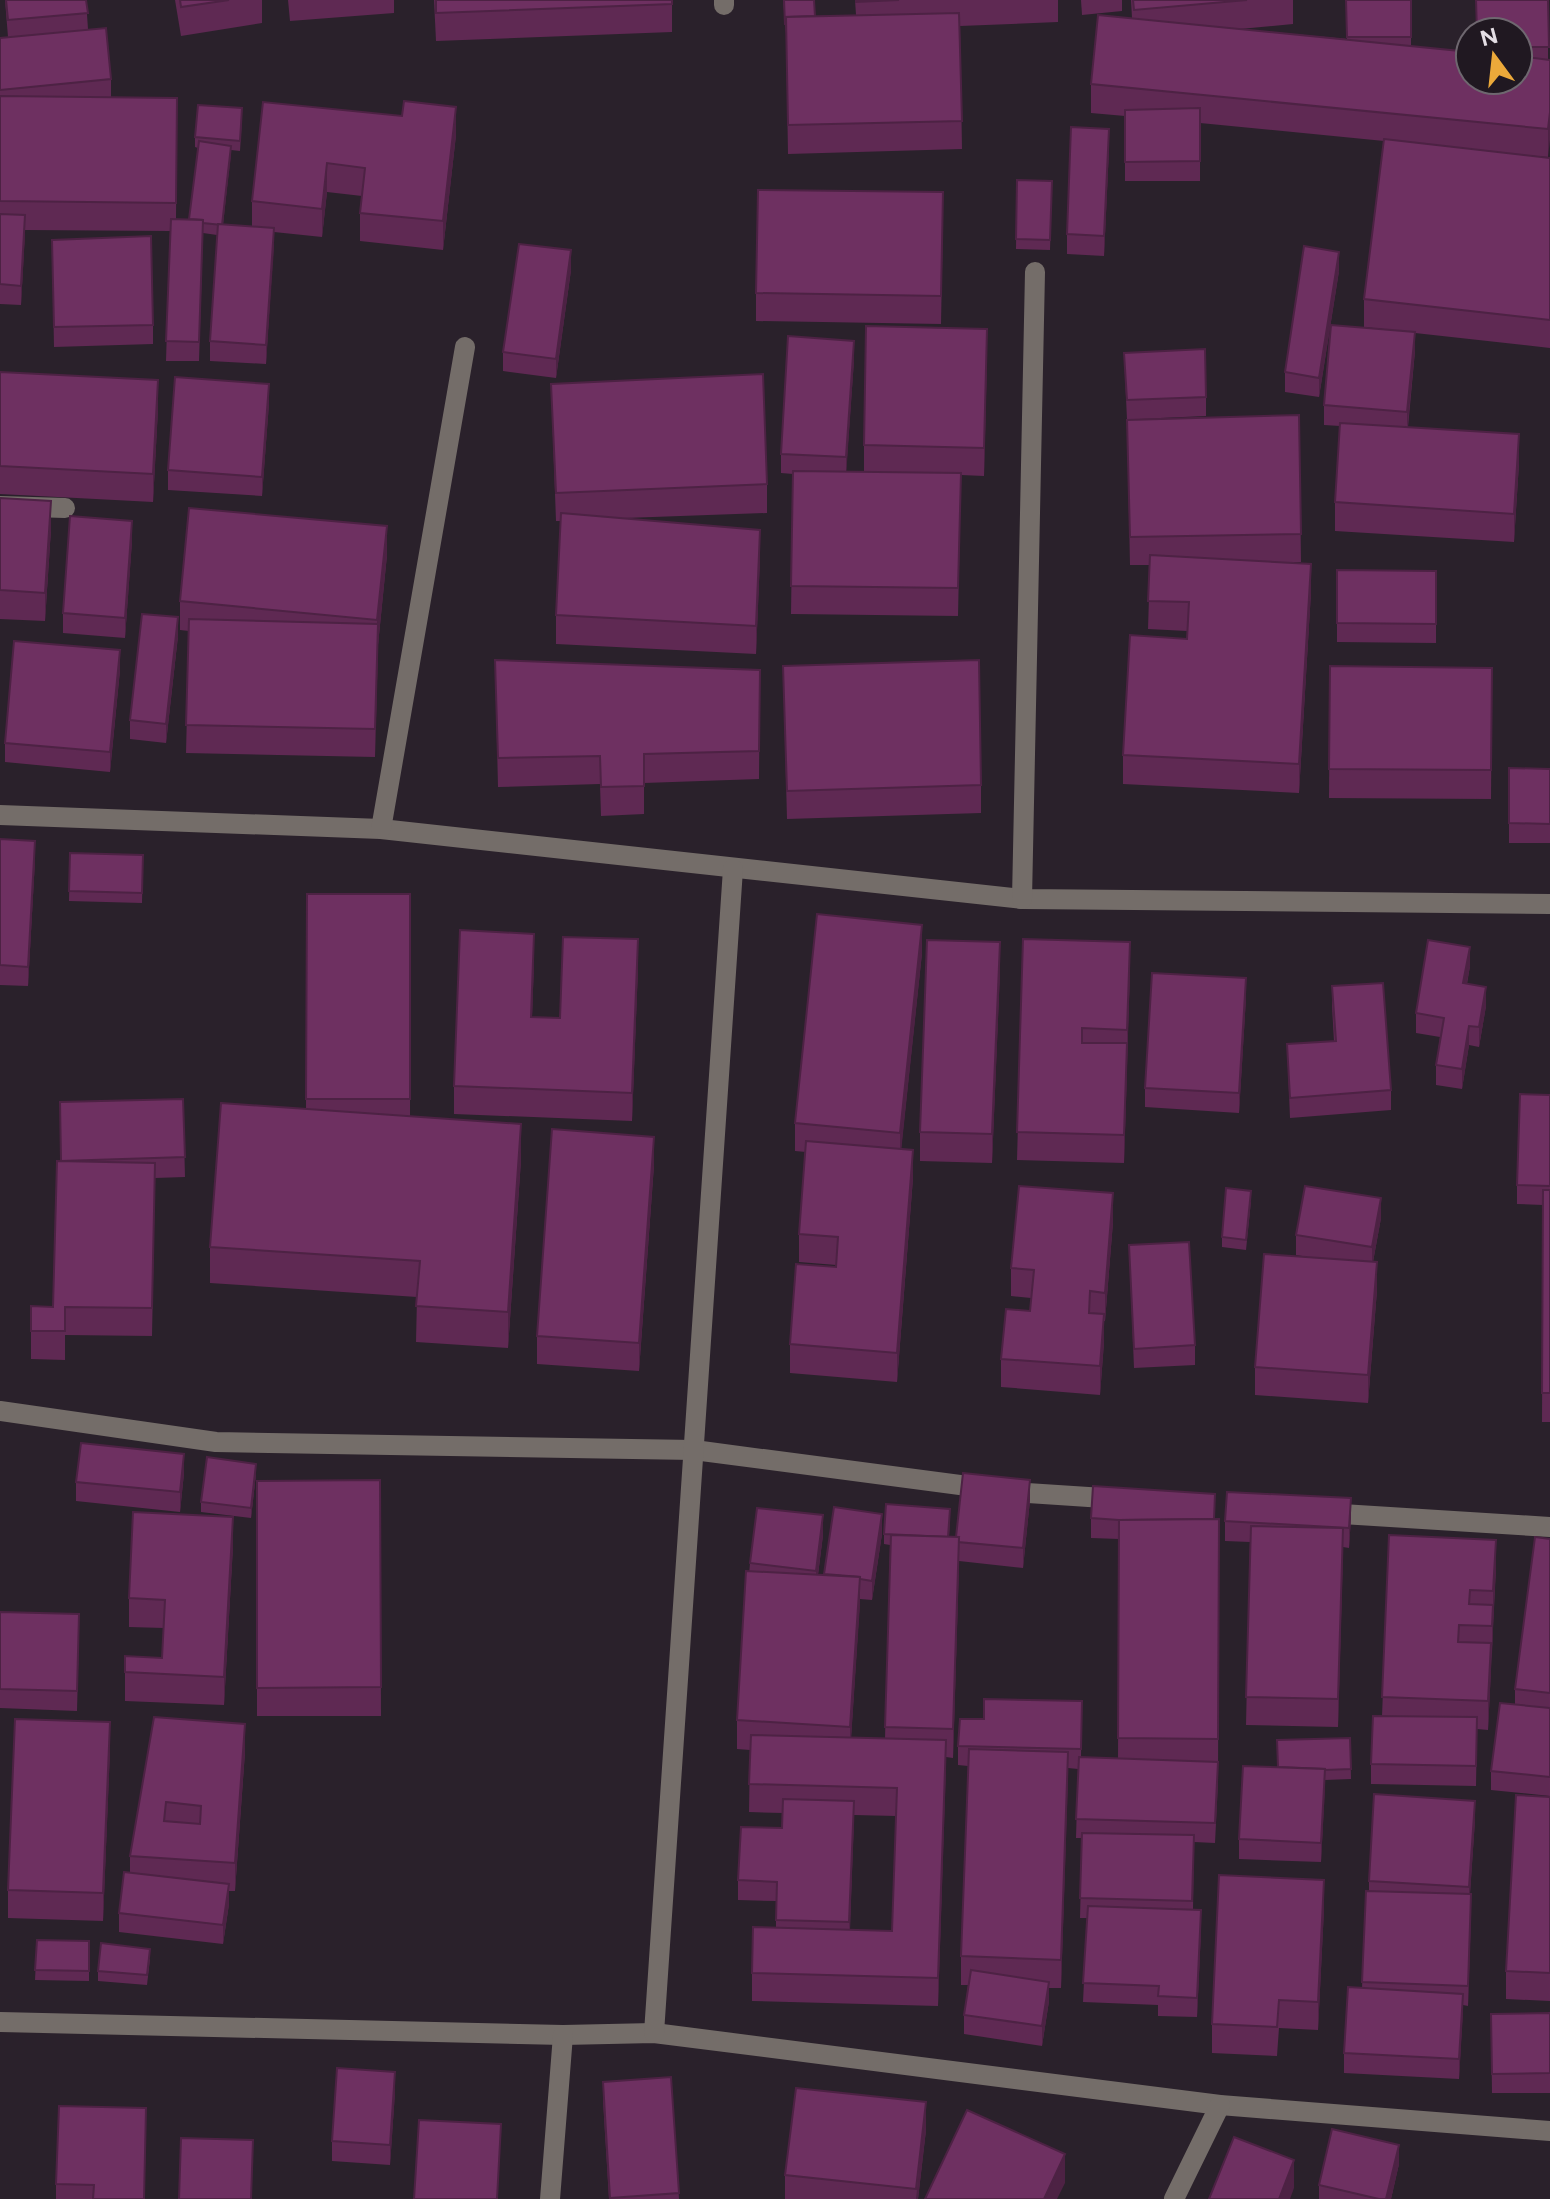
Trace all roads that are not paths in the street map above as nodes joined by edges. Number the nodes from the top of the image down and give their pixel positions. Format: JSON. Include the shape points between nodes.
{"nodes":[{"id":1,"x":1035,"y":272,"type":"dead end"},
{"id":2,"x":465,"y":347,"type":"dead end"},
{"id":3,"x":0,"y":506,"type":"edge"},
{"id":4,"x":65,"y":508,"type":"dead end"},
{"id":5,"x":0,"y":815,"type":"edge"},
{"id":6,"x":381,"y":829,"type":"junction"},
{"id":7,"x":733,"y":869,"type":"junction"},
{"id":8,"x":1022,"y":899,"type":"junction"},
{"id":9,"x":1550,"y":904,"type":"edge"},
{"id":10,"x":0,"y":1411,"type":"edge"},
{"id":11,"x":694,"y":1450,"type":"junction"},
{"id":12,"x":1139,"y":1500,"type":"edge"},
{"id":13,"x":1313,"y":1512,"type":"edge"},
{"id":14,"x":1550,"y":1527,"type":"edge"},
{"id":15,"x":0,"y":2022,"type":"edge"},
{"id":16,"x":654,"y":2033,"type":"junction"},
{"id":17,"x":563,"y":2035,"type":"junction"},
{"id":18,"x":1220,"y":2105,"type":"junction"},
{"id":19,"x":1550,"y":2131,"type":"edge"},
{"id":20,"x":550,"y":2199,"type":"edge"},
{"id":21,"x":1174,"y":2199,"type":"edge"}],
"edges":[{"from":1,"to":8,"type":"street"},
{"from":2,"to":6,"type":"street"},
{"from":3,"to":4,"type":"street"},
{"from":5,"to":6,"type":"street"},
{"from":6,"to":7,"type":"street"},
{"from":7,"to":8,"type":"street"},
{"from":7,"to":11,"type":"street"},
{"from":8,"to":9,"type":"street"},
{"from":10,"to":11,"type":"street","via":[[216,1442]]},
{"from":11,"to":12,"type":"street","via":[[1013,1492]]},
{"from":11,"to":16,"type":"street"},
{"from":13,"to":14,"type":"street"},
{"from":15,"to":17,"type":"street"},
{"from":16,"to":17,"type":"street"},
{"from":16,"to":18,"type":"street"},
{"from":17,"to":20,"type":"street"},
{"from":18,"to":19,"type":"street"},
{"from":18,"to":21,"type":"street"}]}
